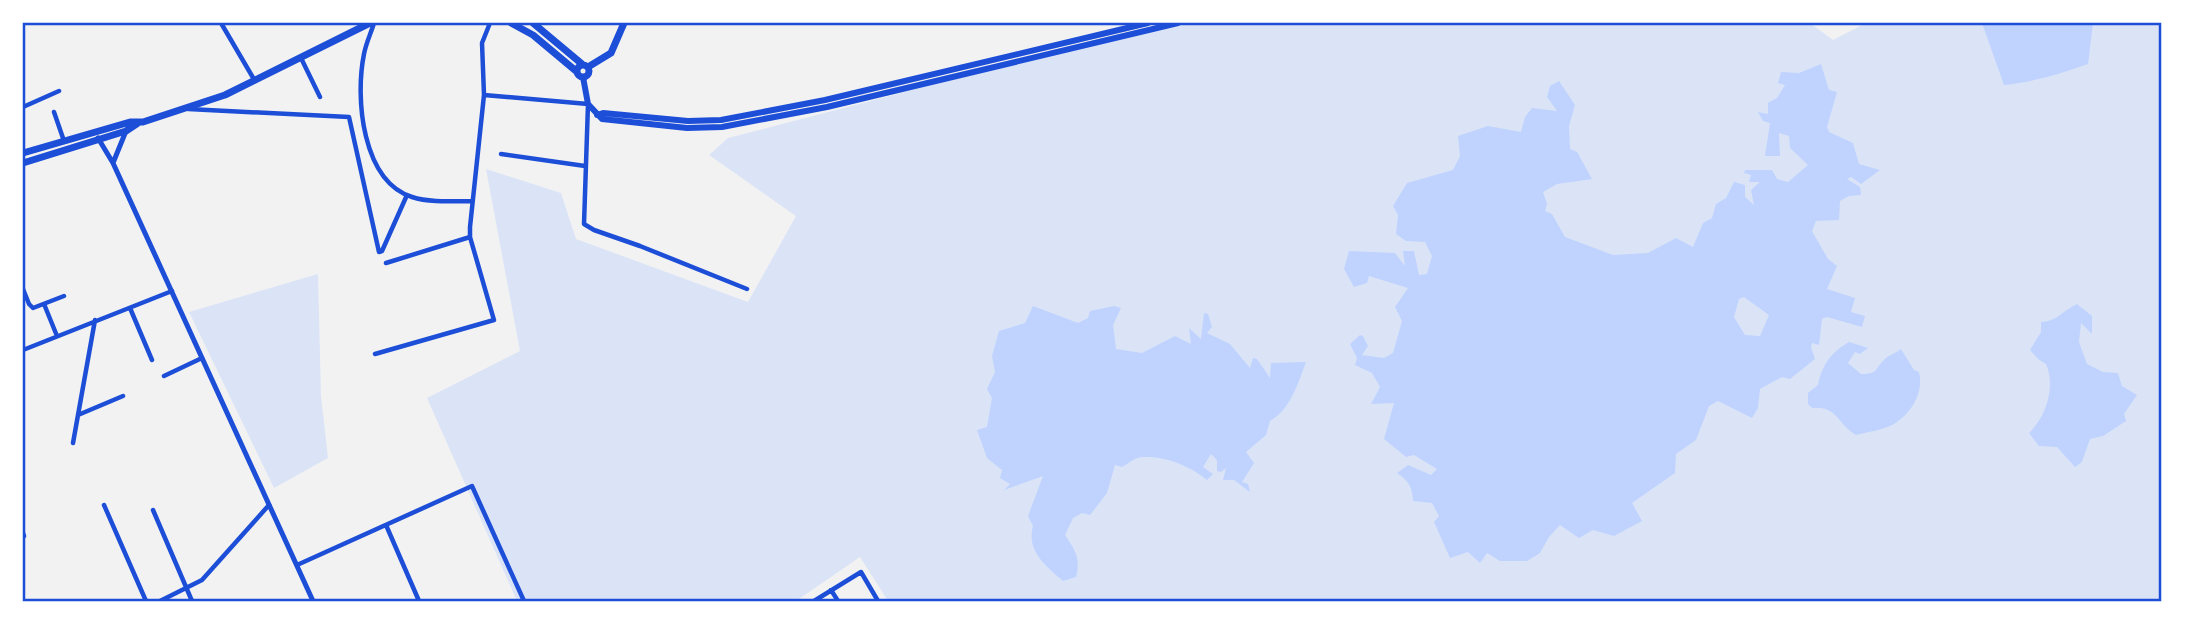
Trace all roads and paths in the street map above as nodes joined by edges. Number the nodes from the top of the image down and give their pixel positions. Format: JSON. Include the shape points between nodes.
{"nodes":[{"id":1,"x":221,"y":23,"type":"edge"},
{"id":2,"x":372,"y":23,"type":"edge"},
{"id":3,"x":490,"y":23,"type":"edge"},
{"id":4,"x":511,"y":23,"type":"edge"},
{"id":5,"x":533,"y":23,"type":"edge"},
{"id":6,"x":624,"y":23,"type":"edge"},
{"id":7,"x":1148,"y":23,"type":"edge"},
{"id":8,"x":1178,"y":23,"type":"edge"},
{"id":9,"x":1082,"y":42,"type":"junction"},
{"id":10,"x":301,"y":58,"type":"junction"},
{"id":11,"x":585,"y":66,"type":"junction"},
{"id":12,"x":576,"y":71,"type":"junction"},
{"id":13,"x":583,"y":78,"type":"junction"},
{"id":14,"x":255,"y":82,"type":"junction"},
{"id":15,"x":59,"y":91,"type":"dead end"},
{"id":16,"x":484,"y":95,"type":"junction"},
{"id":17,"x":320,"y":97,"type":"dead end"},
{"id":18,"x":588,"y":104,"type":"junction"},
{"id":19,"x":23,"y":107,"type":"edge"},
{"id":20,"x":183,"y":109,"type":"junction"},
{"id":21,"x":54,"y":113,"type":"dead end"},
{"id":22,"x":125,"y":127,"type":"junction"},
{"id":23,"x":97,"y":136,"type":"junction"},
{"id":24,"x":64,"y":141,"type":"junction"},
{"id":25,"x":23,"y":153,"type":"edge"},
{"id":26,"x":501,"y":154,"type":"dead end"},
{"id":27,"x":23,"y":163,"type":"edge"},
{"id":28,"x":113,"y":163,"type":"junction"},
{"id":29,"x":585,"y":166,"type":"junction"},
{"id":30,"x":407,"y":195,"type":"junction"},
{"id":31,"x":472,"y":201,"type":"junction"},
{"id":32,"x":470,"y":237,"type":"junction"},
{"id":33,"x":386,"y":263,"type":"dead end"},
{"id":34,"x":23,"y":289,"type":"edge"},
{"id":35,"x":747,"y":289,"type":"dead end"},
{"id":36,"x":172,"y":291,"type":"junction"},
{"id":37,"x":64,"y":296,"type":"dead end"},
{"id":38,"x":44,"y":304,"type":"junction"},
{"id":39,"x":130,"y":308,"type":"junction"},
{"id":40,"x":95,"y":320,"type":"junction"},
{"id":41,"x":57,"y":336,"type":"junction"},
{"id":42,"x":23,"y":350,"type":"edge"},
{"id":43,"x":375,"y":354,"type":"dead end"},
{"id":44,"x":202,"y":358,"type":"junction"},
{"id":45,"x":152,"y":360,"type":"dead end"},
{"id":46,"x":164,"y":376,"type":"dead end"},
{"id":47,"x":123,"y":396,"type":"dead end"},
{"id":48,"x":78,"y":415,"type":"junction"},
{"id":49,"x":73,"y":443,"type":"dead end"},
{"id":50,"x":104,"y":505,"type":"dead end"},
{"id":51,"x":270,"y":505,"type":"junction"},
{"id":52,"x":153,"y":510,"type":"dead end"},
{"id":53,"x":386,"y":525,"type":"junction"},
{"id":54,"x":298,"y":565,"type":"junction"},
{"id":55,"x":187,"y":589,"type":"junction"},
{"id":56,"x":831,"y":590,"type":"junction"},
{"id":57,"x":146,"y":601,"type":"edge"},
{"id":58,"x":160,"y":601,"type":"edge"},
{"id":59,"x":192,"y":601,"type":"edge"},
{"id":60,"x":313,"y":601,"type":"edge"},
{"id":61,"x":419,"y":601,"type":"edge"},
{"id":62,"x":524,"y":601,"type":"edge"},
{"id":63,"x":814,"y":601,"type":"edge"},
{"id":64,"x":838,"y":601,"type":"edge"},
{"id":65,"x":878,"y":601,"type":"edge"}],
"edges":[{"from":1,"to":14,"type":"street"},
{"from":2,"to":10,"type":"main road"},
{"from":2,"to":30,"type":"street","via":[[361,85],[368,143],[378,171]]},
{"from":3,"to":16,"type":"street","via":[[482,43]]},
{"from":4,"to":12,"type":"main road"},
{"from":5,"to":11,"type":"main road"},
{"from":6,"to":11,"type":"main road","via":[[611,53]]},
{"from":7,"to":9,"type":"main road"},
{"from":8,"to":9,"type":"main road"},
{"from":9,"to":18,"type":"main road","via":[[722,127],[602,120]]},
{"from":10,"to":14,"type":"main road"},
{"from":10,"to":17,"type":"street"},
{"from":11,"to":12,"type":"main road"},
{"from":11,"to":13,"type":"main road","via":[[589,74]]},
{"from":12,"to":13,"type":"main road"},
{"from":13,"to":18,"type":"main road"},
{"from":14,"to":20,"type":"main road"},
{"from":15,"to":19,"type":"street"},
{"from":16,"to":18,"type":"street"},
{"from":16,"to":31,"type":"street"},
{"from":18,"to":29,"type":"street"},
{"from":20,"to":22,"type":"main road"},
{"from":20,"to":30,"type":"street","via":[[349,117],[379,252]]},
{"from":21,"to":24,"type":"street"},
{"from":22,"to":23,"type":"main road"},
{"from":22,"to":28,"type":"street"},
{"from":23,"to":24,"type":"main road"},
{"from":23,"to":27,"type":"main road"},
{"from":23,"to":28,"type":"street"},
{"from":24,"to":25,"type":"main road"},
{"from":26,"to":29,"type":"street"},
{"from":28,"to":36,"type":"street"},
{"from":29,"to":35,"type":"street","via":[[582,218],[587,227]]},
{"from":30,"to":31,"type":"street"},
{"from":31,"to":32,"type":"street"},
{"from":32,"to":33,"type":"street"},
{"from":32,"to":43,"type":"street","via":[[494,320]]},
{"from":34,"to":38,"type":"street","via":[[31,307]]},
{"from":36,"to":39,"type":"street"},
{"from":36,"to":44,"type":"street"},
{"from":37,"to":38,"type":"street"},
{"from":38,"to":41,"type":"street"},
{"from":39,"to":40,"type":"street"},
{"from":39,"to":45,"type":"street"},
{"from":40,"to":41,"type":"street"},
{"from":40,"to":48,"type":"street"},
{"from":41,"to":42,"type":"street"},
{"from":44,"to":46,"type":"street"},
{"from":44,"to":51,"type":"street"},
{"from":47,"to":48,"type":"street"},
{"from":48,"to":49,"type":"street"},
{"from":50,"to":57,"type":"street"},
{"from":51,"to":54,"type":"street"},
{"from":51,"to":55,"type":"street","via":[[214,569]]},
{"from":52,"to":55,"type":"street"},
{"from":53,"to":54,"type":"street"},
{"from":53,"to":61,"type":"street"},
{"from":53,"to":62,"type":"street","via":[[472,486]]},
{"from":54,"to":60,"type":"street"},
{"from":55,"to":58,"type":"street"},
{"from":55,"to":59,"type":"street"},
{"from":56,"to":63,"type":"street"},
{"from":56,"to":64,"type":"street"},
{"from":56,"to":65,"type":"street","via":[[861,572]]}]}
